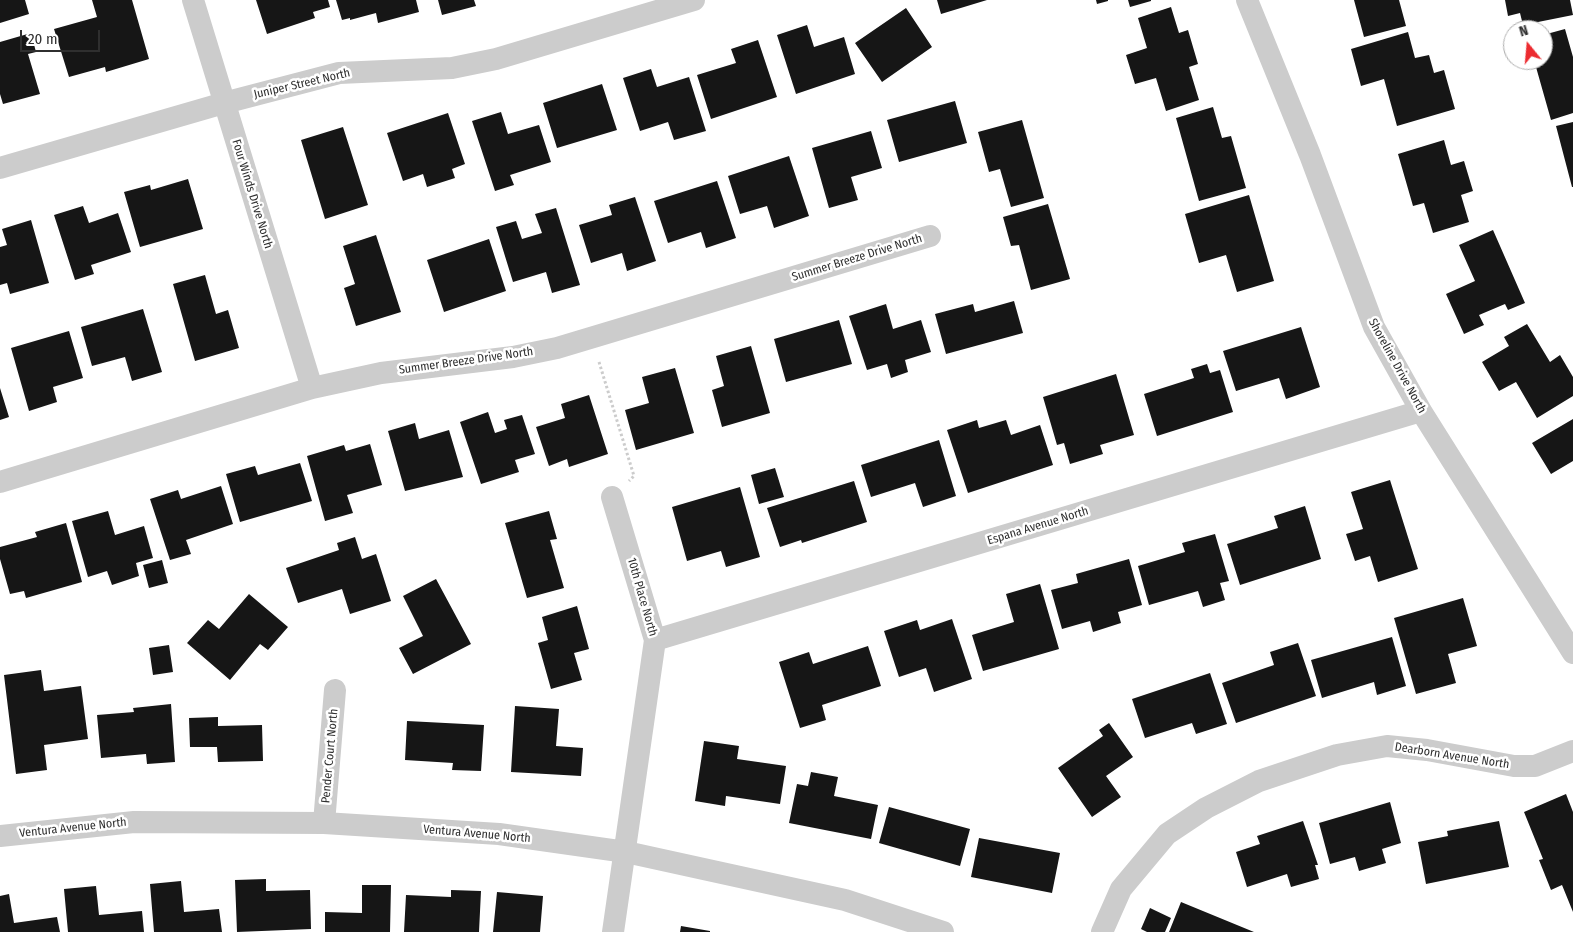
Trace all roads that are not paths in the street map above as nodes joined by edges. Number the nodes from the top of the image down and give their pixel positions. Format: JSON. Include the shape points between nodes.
{"nodes":[{"id":1,"x":193,"y":0,"type":"edge"},
{"id":2,"x":694,"y":0,"type":"edge"},
{"id":3,"x":1247,"y":0,"type":"edge"},
{"id":4,"x":224,"y":103,"type":"junction"},
{"id":5,"x":0,"y":168,"type":"edge"},
{"id":6,"x":930,"y":236,"type":"dead end"},
{"id":7,"x":312,"y":388,"type":"junction"},
{"id":8,"x":1421,"y":411,"type":"junction"},
{"id":9,"x":0,"y":482,"type":"edge"},
{"id":10,"x":612,"y":497,"type":"road end"},
{"id":11,"x":655,"y":640,"type":"junction"},
{"id":12,"x":1573,"y":653,"type":"edge"},
{"id":13,"x":335,"y":690,"type":"dead end"},
{"id":14,"x":1573,"y":752,"type":"edge"},
{"id":15,"x":324,"y":823,"type":"junction"},
{"id":16,"x":0,"y":836,"type":"edge"},
{"id":17,"x":626,"y":852,"type":"junction"},
{"id":18,"x":613,"y":932,"type":"edge"},
{"id":19,"x":944,"y":932,"type":"edge"},
{"id":20,"x":1102,"y":932,"type":"edge"}],
"edges":[{"from":1,"to":4,"type":"street","name":"Four Winds Drive North"},
{"from":2,"to":4,"type":"street","name":"Juniper Street North","via":[[452,68],[339,73]]},
{"from":3,"to":8,"type":"street","name":"Shoreline Drive North","via":[[1310,155],[1374,327]]},
{"from":4,"to":5,"type":"street","name":"Juniper Street North"},
{"from":4,"to":7,"type":"street","name":"Four Winds Drive North"},
{"from":6,"to":7,"type":"street","name":"Summer Breeze Drive North","via":[[556,348],[513,357],[381,373]]},
{"from":7,"to":9,"type":"street","name":"Summer Breeze Drive North"},
{"from":8,"to":11,"type":"street","name":"Espana Avenue North"},
{"from":8,"to":12,"type":"street","name":"Shoreline Drive North"},
{"from":10,"to":11,"type":"street","name":"10th Place North"},
{"from":11,"to":17,"type":"street","name":"10th Place North"},
{"from":13,"to":15,"type":"street","name":"Pender Court North"},
{"from":14,"to":20,"type":"street","name":"Dearborn Avenue North","via":[[1535,766],[1514,766],[1387,746],[1337,755],[1259,780],[1206,808],[1167,834],[1121,889]]},
{"from":15,"to":16,"type":"street","name":"Ventura Avenue North","via":[[134,822]]},
{"from":15,"to":17,"type":"street","name":"Ventura Avenue North","via":[[499,834]]},
{"from":17,"to":18,"type":"street","name":"10th Place North"},
{"from":17,"to":19,"type":"street","name":"Ventura Avenue North","via":[[845,900]]}]}
